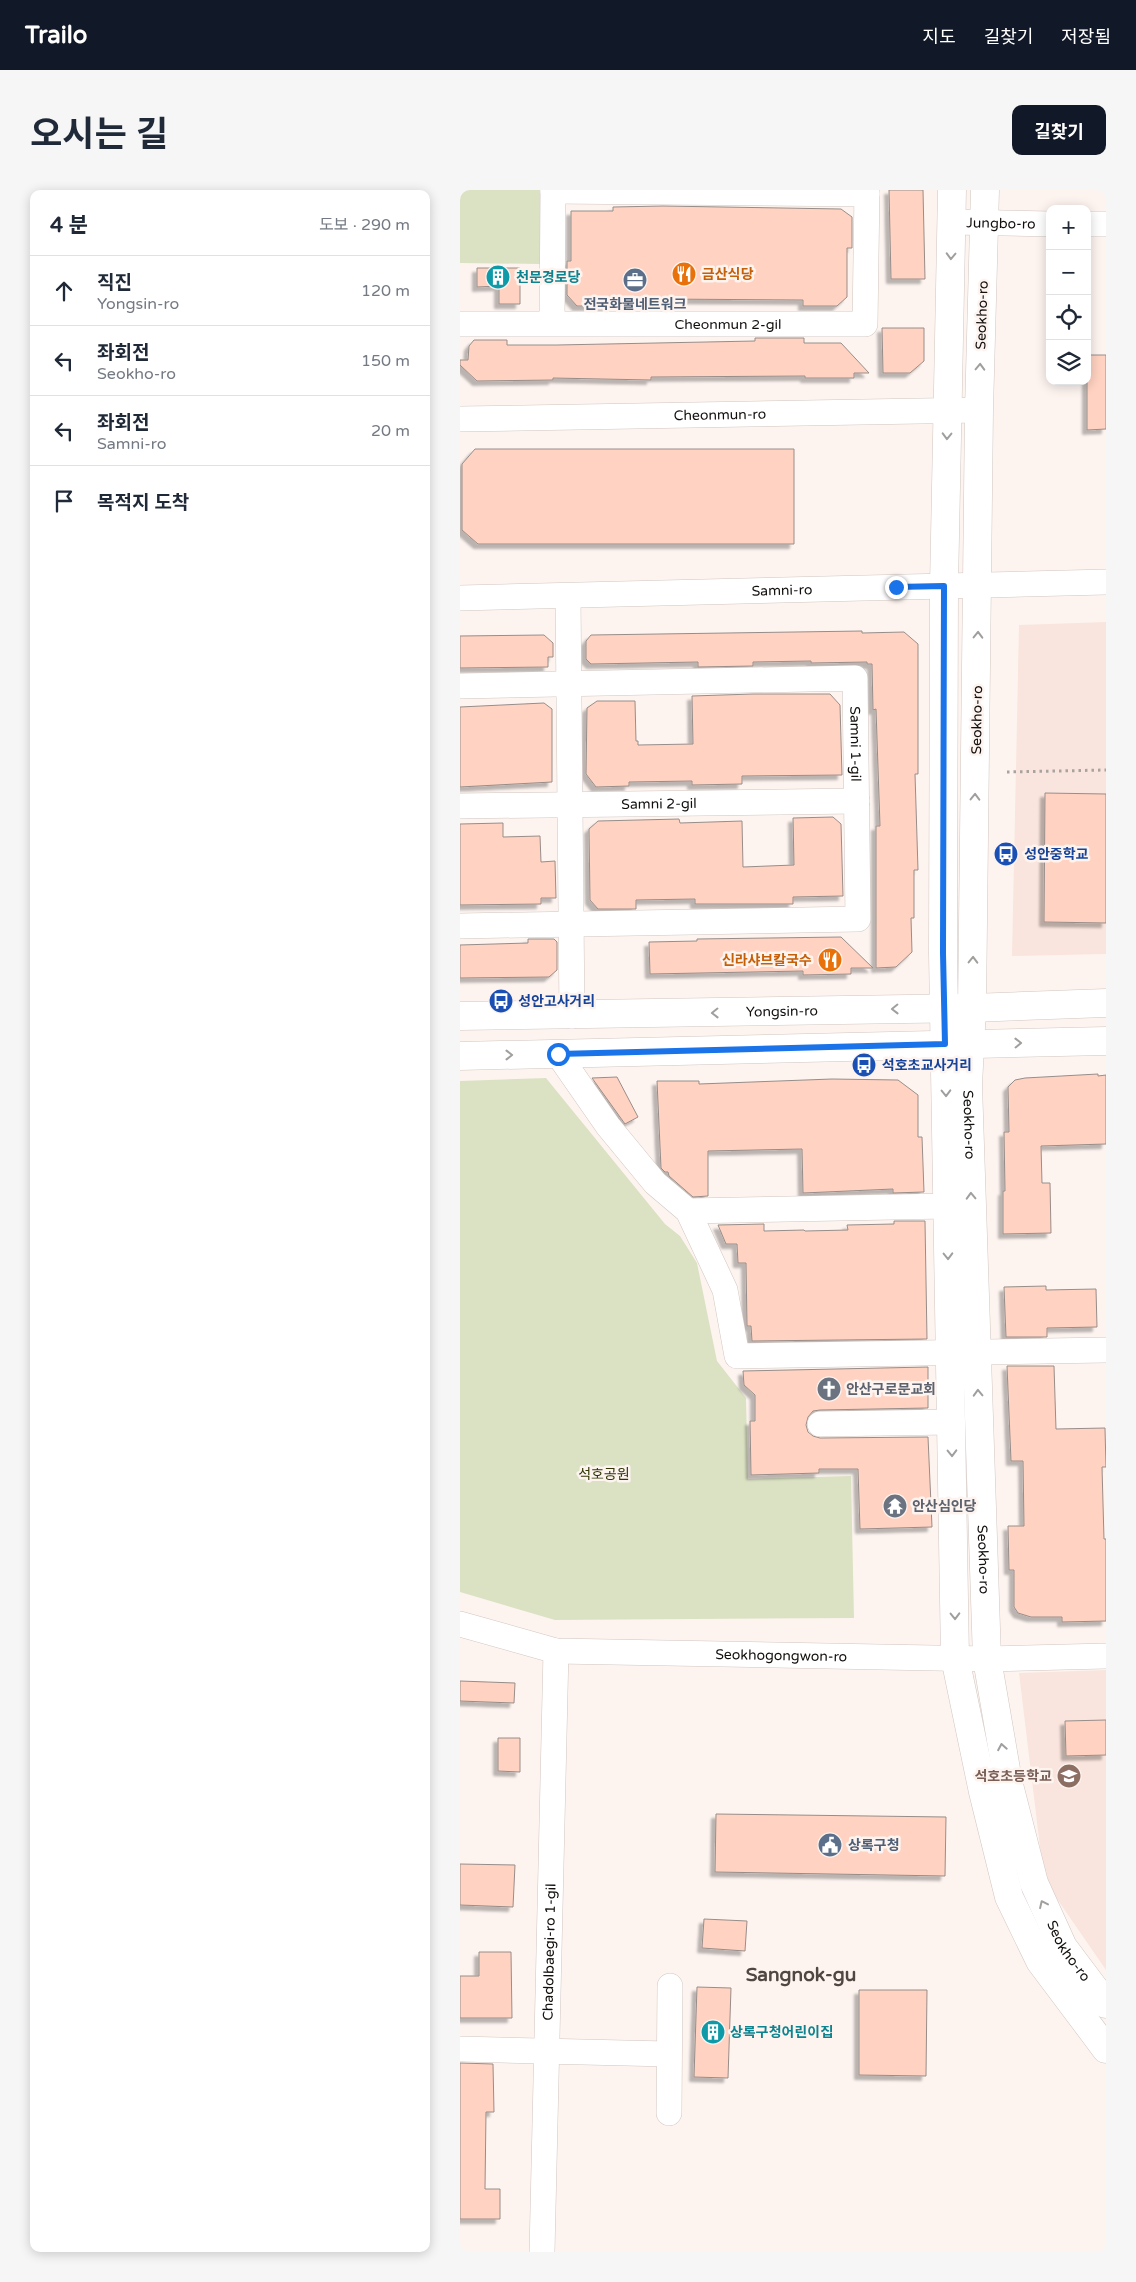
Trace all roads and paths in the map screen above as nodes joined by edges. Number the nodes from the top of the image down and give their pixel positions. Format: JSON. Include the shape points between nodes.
{"nodes":[{"id":1,"x":553,"y":190,"type":"edge"},
{"id":2,"x":952,"y":190,"type":"edge"},
{"id":3,"x":985,"y":190,"type":"edge"},
{"id":4,"x":867,"y":192,"type":"edge"},
{"id":5,"x":952,"y":222,"type":"junction"},
{"id":6,"x":984,"y":223,"type":"junction"},
{"id":7,"x":1046,"y":224,"type":"edge"},
{"id":8,"x":1091,"y":224,"type":"edge"},
{"id":9,"x":1106,"y":224,"type":"edge"},
{"id":10,"x":552,"y":323,"type":"junction"},
{"id":11,"x":460,"y":324,"type":"edge"},
{"id":12,"x":947,"y":409,"type":"junction"},
{"id":13,"x":979,"y":410,"type":"junction"},
{"id":14,"x":460,"y":419,"type":"edge"},
{"id":15,"x":1106,"y":582,"type":"edge"},
{"id":16,"x":979,"y":584,"type":"junction"},
{"id":17,"x":944,"y":586,"type":"junction"},
{"id":18,"x":568,"y":596,"type":"junction"},
{"id":19,"x":460,"y":598,"type":"edge"},
{"id":20,"x":569,"y":684,"type":"junction"},
{"id":21,"x":460,"y":686,"type":"edge"},
{"id":22,"x":1106,"y":770,"type":"edge"},
{"id":23,"x":1007,"y":772,"type":"dead end"},
{"id":24,"x":857,"y":801,"type":"junction"},
{"id":25,"x":572,"y":804,"type":"junction"},
{"id":26,"x":460,"y":806,"type":"edge"},
{"id":27,"x":573,"y":924,"type":"junction"},
{"id":28,"x":460,"y":926,"type":"edge"},
{"id":29,"x":1106,"y":1003,"type":"edge"},
{"id":30,"x":944,"y":1008,"type":"junction"},
{"id":31,"x":972,"y":1008,"type":"junction"},
{"id":32,"x":460,"y":1016,"type":"edge"},
{"id":33,"x":572,"y":1016,"type":"junction"},
{"id":34,"x":1106,"y":1041,"type":"edge"},
{"id":35,"x":957,"y":1044,"type":"junction"},
{"id":36,"x":558,"y":1054,"type":"junction"},
{"id":37,"x":460,"y":1056,"type":"edge"},
{"id":38,"x":947,"y":1206,"type":"junction"},
{"id":39,"x":688,"y":1212,"type":"junction"},
{"id":40,"x":1106,"y":1350,"type":"edge"},
{"id":41,"x":977,"y":1352,"type":"junction"},
{"id":42,"x":950,"y":1353,"type":"junction"},
{"id":43,"x":952,"y":1422,"type":"junction"},
{"id":44,"x":820,"y":1424,"type":"dead end"},
{"id":45,"x":460,"y":1624,"type":"edge"},
{"id":46,"x":556,"y":1651,"type":"junction"},
{"id":47,"x":1106,"y":1656,"type":"edge"},
{"id":48,"x":955,"y":1658,"type":"junction"},
{"id":49,"x":987,"y":1659,"type":"junction"},
{"id":50,"x":670,"y":1986,"type":"dead end"},
{"id":51,"x":1106,"y":2004,"type":"edge"},
{"id":52,"x":460,"y":2049,"type":"edge"},
{"id":53,"x":1106,"y":2049,"type":"edge"},
{"id":54,"x":547,"y":2051,"type":"junction"},
{"id":55,"x":668,"y":2054,"type":"junction"},
{"id":56,"x":669,"y":2113,"type":"dead end"},
{"id":57,"x":542,"y":2252,"type":"edge"}],
"edges":[{"from":1,"to":4,"type":"street","name":"Cheonmun 2-gil"},
{"from":1,"to":10,"type":"street"},
{"from":2,"to":5,"type":"main road","name":"Seokho-ro"},
{"from":3,"to":6,"type":"main road","name":"Seokho-ro"},
{"from":4,"to":10,"type":"street","name":"Cheonmun 2-gil","via":[[865,324]]},
{"from":5,"to":6,"type":"street","name":"Jungbo-ro"},
{"from":5,"to":12,"type":"main road","name":"Seokho-ro","one_way":true},
{"from":6,"to":7,"type":"street","name":"Jungbo-ro"},
{"from":13,"to":6,"type":"main road","name":"Seokho-ro","one_way":true},
{"from":8,"to":9,"type":"street"},
{"from":10,"to":11,"type":"street","name":"Cheonmun 2-gil"},
{"from":12,"to":13,"type":"street","name":"Cheonmun-ro"},
{"from":12,"to":14,"type":"street","name":"Cheonmun-ro"},
{"from":12,"to":17,"type":"main road","name":"Seokho-ro","one_way":true},
{"from":13,"to":16,"type":"main road","name":"Seokho-ro"},
{"from":15,"to":16,"type":"street","name":"Samni-ro"},
{"from":16,"to":17,"type":"street","name":"Samni-ro"},
{"from":31,"to":16,"type":"main road","name":"Seokho-ro","one_way":true},
{"from":17,"to":18,"type":"street","name":"Samni-ro"},
{"from":17,"to":30,"type":"main road","name":"Seokho-ro"},
{"from":18,"to":19,"type":"street","name":"Samni-ro"},
{"from":18,"to":20,"type":"street"},
{"from":20,"to":21,"type":"street","name":"Samni 1-gil"},
{"from":20,"to":24,"type":"street","name":"Samni 1-gil","via":[[855,678]]},
{"from":20,"to":25,"type":"street"},
{"from":22,"to":23,"type":"path"},
{"from":24,"to":25,"type":"street","name":"Samni 2-gil"},
{"from":24,"to":27,"type":"street","name":"Samni 1-gil","via":[[858,919]]},
{"from":25,"to":26,"type":"street","name":"Samni 2-gil"},
{"from":25,"to":27,"type":"street"},
{"from":27,"to":28,"type":"street","name":"Samni 1-gil"},
{"from":27,"to":33,"type":"street"},
{"from":29,"to":31,"type":"main road","name":"Yongsin-ro"},
{"from":30,"to":31,"type":"main road","name":"Yongsin-ro"},
{"from":30,"to":33,"type":"main road","name":"Yongsin-ro","one_way":true},
{"from":30,"to":35,"type":"main road","name":"Seokho-ro"},
{"from":31,"to":35,"type":"main road","name":"Seokho-ro"},
{"from":32,"to":33,"type":"main road","name":"Yongsin-ro"},
{"from":35,"to":34,"type":"main road","one_way":true},
{"from":35,"to":36,"type":"main road"},
{"from":35,"to":38,"type":"main road","name":"Seokho-ro","one_way":true},
{"from":41,"to":35,"type":"main road","name":"Seokho-ro","one_way":true,"via":[[970,1151]]},
{"from":37,"to":36,"type":"main road","one_way":true},
{"from":36,"to":39,"type":"street","via":[[608,1126],[655,1183]]},
{"from":38,"to":39,"type":"street"},
{"from":38,"to":42,"type":"main road","name":"Seokho-ro","one_way":true},
{"from":39,"to":42,"type":"street","via":[[725,1290],[737,1356]]},
{"from":40,"to":41,"type":"street"},
{"from":41,"to":42,"type":"street"},
{"from":49,"to":41,"type":"main road","name":"Seokho-ro","one_way":true},
{"from":42,"to":43,"type":"main road","name":"Seokho-ro"},
{"from":43,"to":44,"type":"street"},
{"from":43,"to":48,"type":"main road","name":"Seokho-ro","one_way":true},
{"from":45,"to":46,"type":"street","name":"Seokhogongwon-ro"},
{"from":46,"to":48,"type":"street","name":"Seokhogongwon-ro"},
{"from":46,"to":54,"type":"street","name":"Chadolbaegi-ro 1-gil"},
{"from":47,"to":49,"type":"street","name":"Seokhogongwon-ro"},
{"from":48,"to":49,"type":"street","name":"Seokhogongwon-ro"},
{"from":48,"to":53,"type":"main road","name":"Seokho-ro","via":[[1009,1897],[1040,1962]]},
{"from":51,"to":49,"type":"main road","name":"Seokho-ro","one_way":true,"via":[[1063,1947],[1034,1884],[1008,1781]]},
{"from":50,"to":55,"type":"street"},
{"from":52,"to":54,"type":"street"},
{"from":54,"to":55,"type":"street"},
{"from":54,"to":57,"type":"street","name":"Chadolbaegi-ro 1-gil"},
{"from":55,"to":56,"type":"street"}]}
